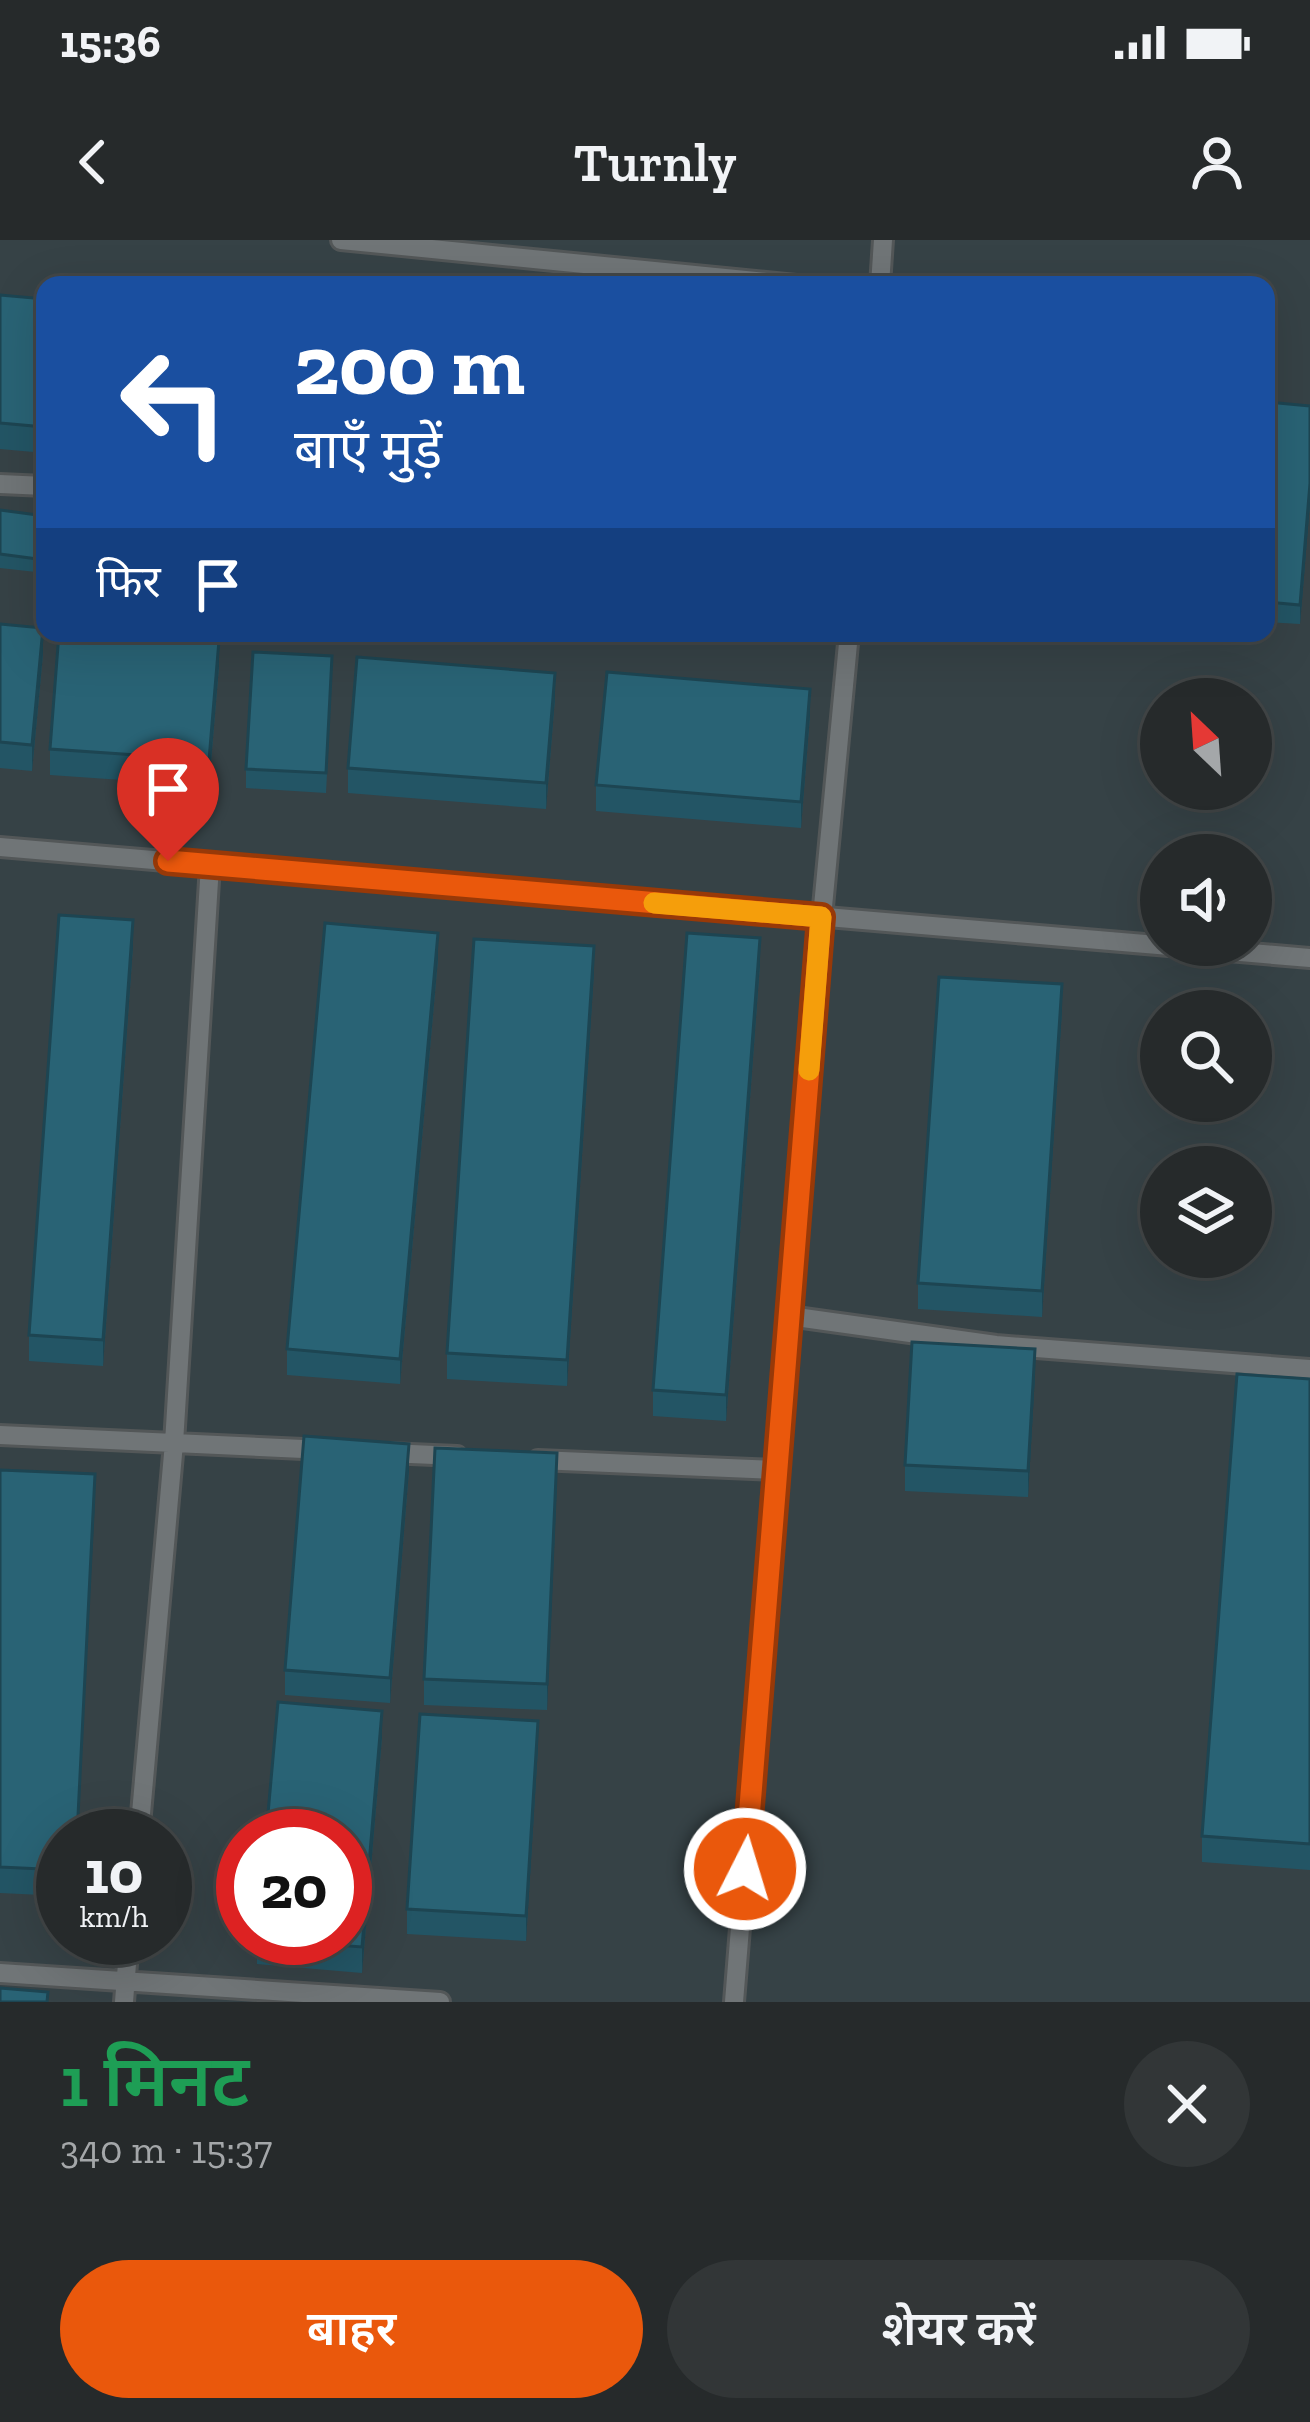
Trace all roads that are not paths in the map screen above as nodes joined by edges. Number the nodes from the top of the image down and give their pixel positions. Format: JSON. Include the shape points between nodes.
{"nodes":[{"id":1,"x":340,"y":240,"type":"edge"},
{"id":2,"x":883,"y":240,"type":"edge"},
{"id":3,"x":705,"y":276,"type":"edge"},
{"id":4,"x":881,"y":276,"type":"edge"},
{"id":5,"x":0,"y":484,"type":"edge"},
{"id":6,"x":36,"y":486,"type":"edge"},
{"id":7,"x":848,"y":642,"type":"edge"},
{"id":8,"x":0,"y":847,"type":"edge"},
{"id":9,"x":210,"y":865,"type":"junction"},
{"id":10,"x":821,"y":917,"type":"junction"},
{"id":11,"x":1310,"y":958,"type":"edge"},
{"id":12,"x":789,"y":1316,"type":"junction"},
{"id":13,"x":1310,"y":1369,"type":"edge"},
{"id":14,"x":0,"y":1436,"type":"edge"},
{"id":15,"x":174,"y":1443,"type":"junction"},
{"id":16,"x":336,"y":1450,"type":"edge"},
{"id":17,"x":359,"y":1451,"type":"edge"},
{"id":18,"x":475,"y":1457,"type":"edge"},
{"id":19,"x":522,"y":1459,"type":"edge"},
{"id":20,"x":777,"y":1470,"type":"junction"},
{"id":21,"x":141,"y":1809,"type":"edge"},
{"id":22,"x":127,"y":1965,"type":"edge"},
{"id":23,"x":0,"y":1973,"type":"edge"},
{"id":24,"x":126,"y":1981,"type":"junction"},
{"id":25,"x":124,"y":2002,"type":"edge"},
{"id":26,"x":440,"y":2002,"type":"edge"},
{"id":27,"x":734,"y":2002,"type":"edge"}],
"edges":[{"from":1,"to":3,"type":"lane"},
{"from":2,"to":4,"type":"lane"},
{"from":5,"to":6,"type":"lane"},
{"from":7,"to":10,"type":"lane"},
{"from":8,"to":9,"type":"lane"},
{"from":9,"to":10,"type":"lane"},
{"from":9,"to":15,"type":"lane"},
{"from":10,"to":11,"type":"lane"},
{"from":10,"to":12,"type":"lane"},
{"from":12,"to":13,"type":"lane","via":[[996,1345]]},
{"from":12,"to":20,"type":"lane"},
{"from":14,"to":15,"type":"lane"},
{"from":15,"to":16,"type":"lane"},
{"from":15,"to":21,"type":"lane"},
{"from":17,"to":18,"type":"lane"},
{"from":19,"to":20,"type":"lane"},
{"from":20,"to":27,"type":"lane"},
{"from":22,"to":24,"type":"lane"},
{"from":23,"to":24,"type":"lane"},
{"from":24,"to":25,"type":"lane"},
{"from":24,"to":26,"type":"lane"}]}
